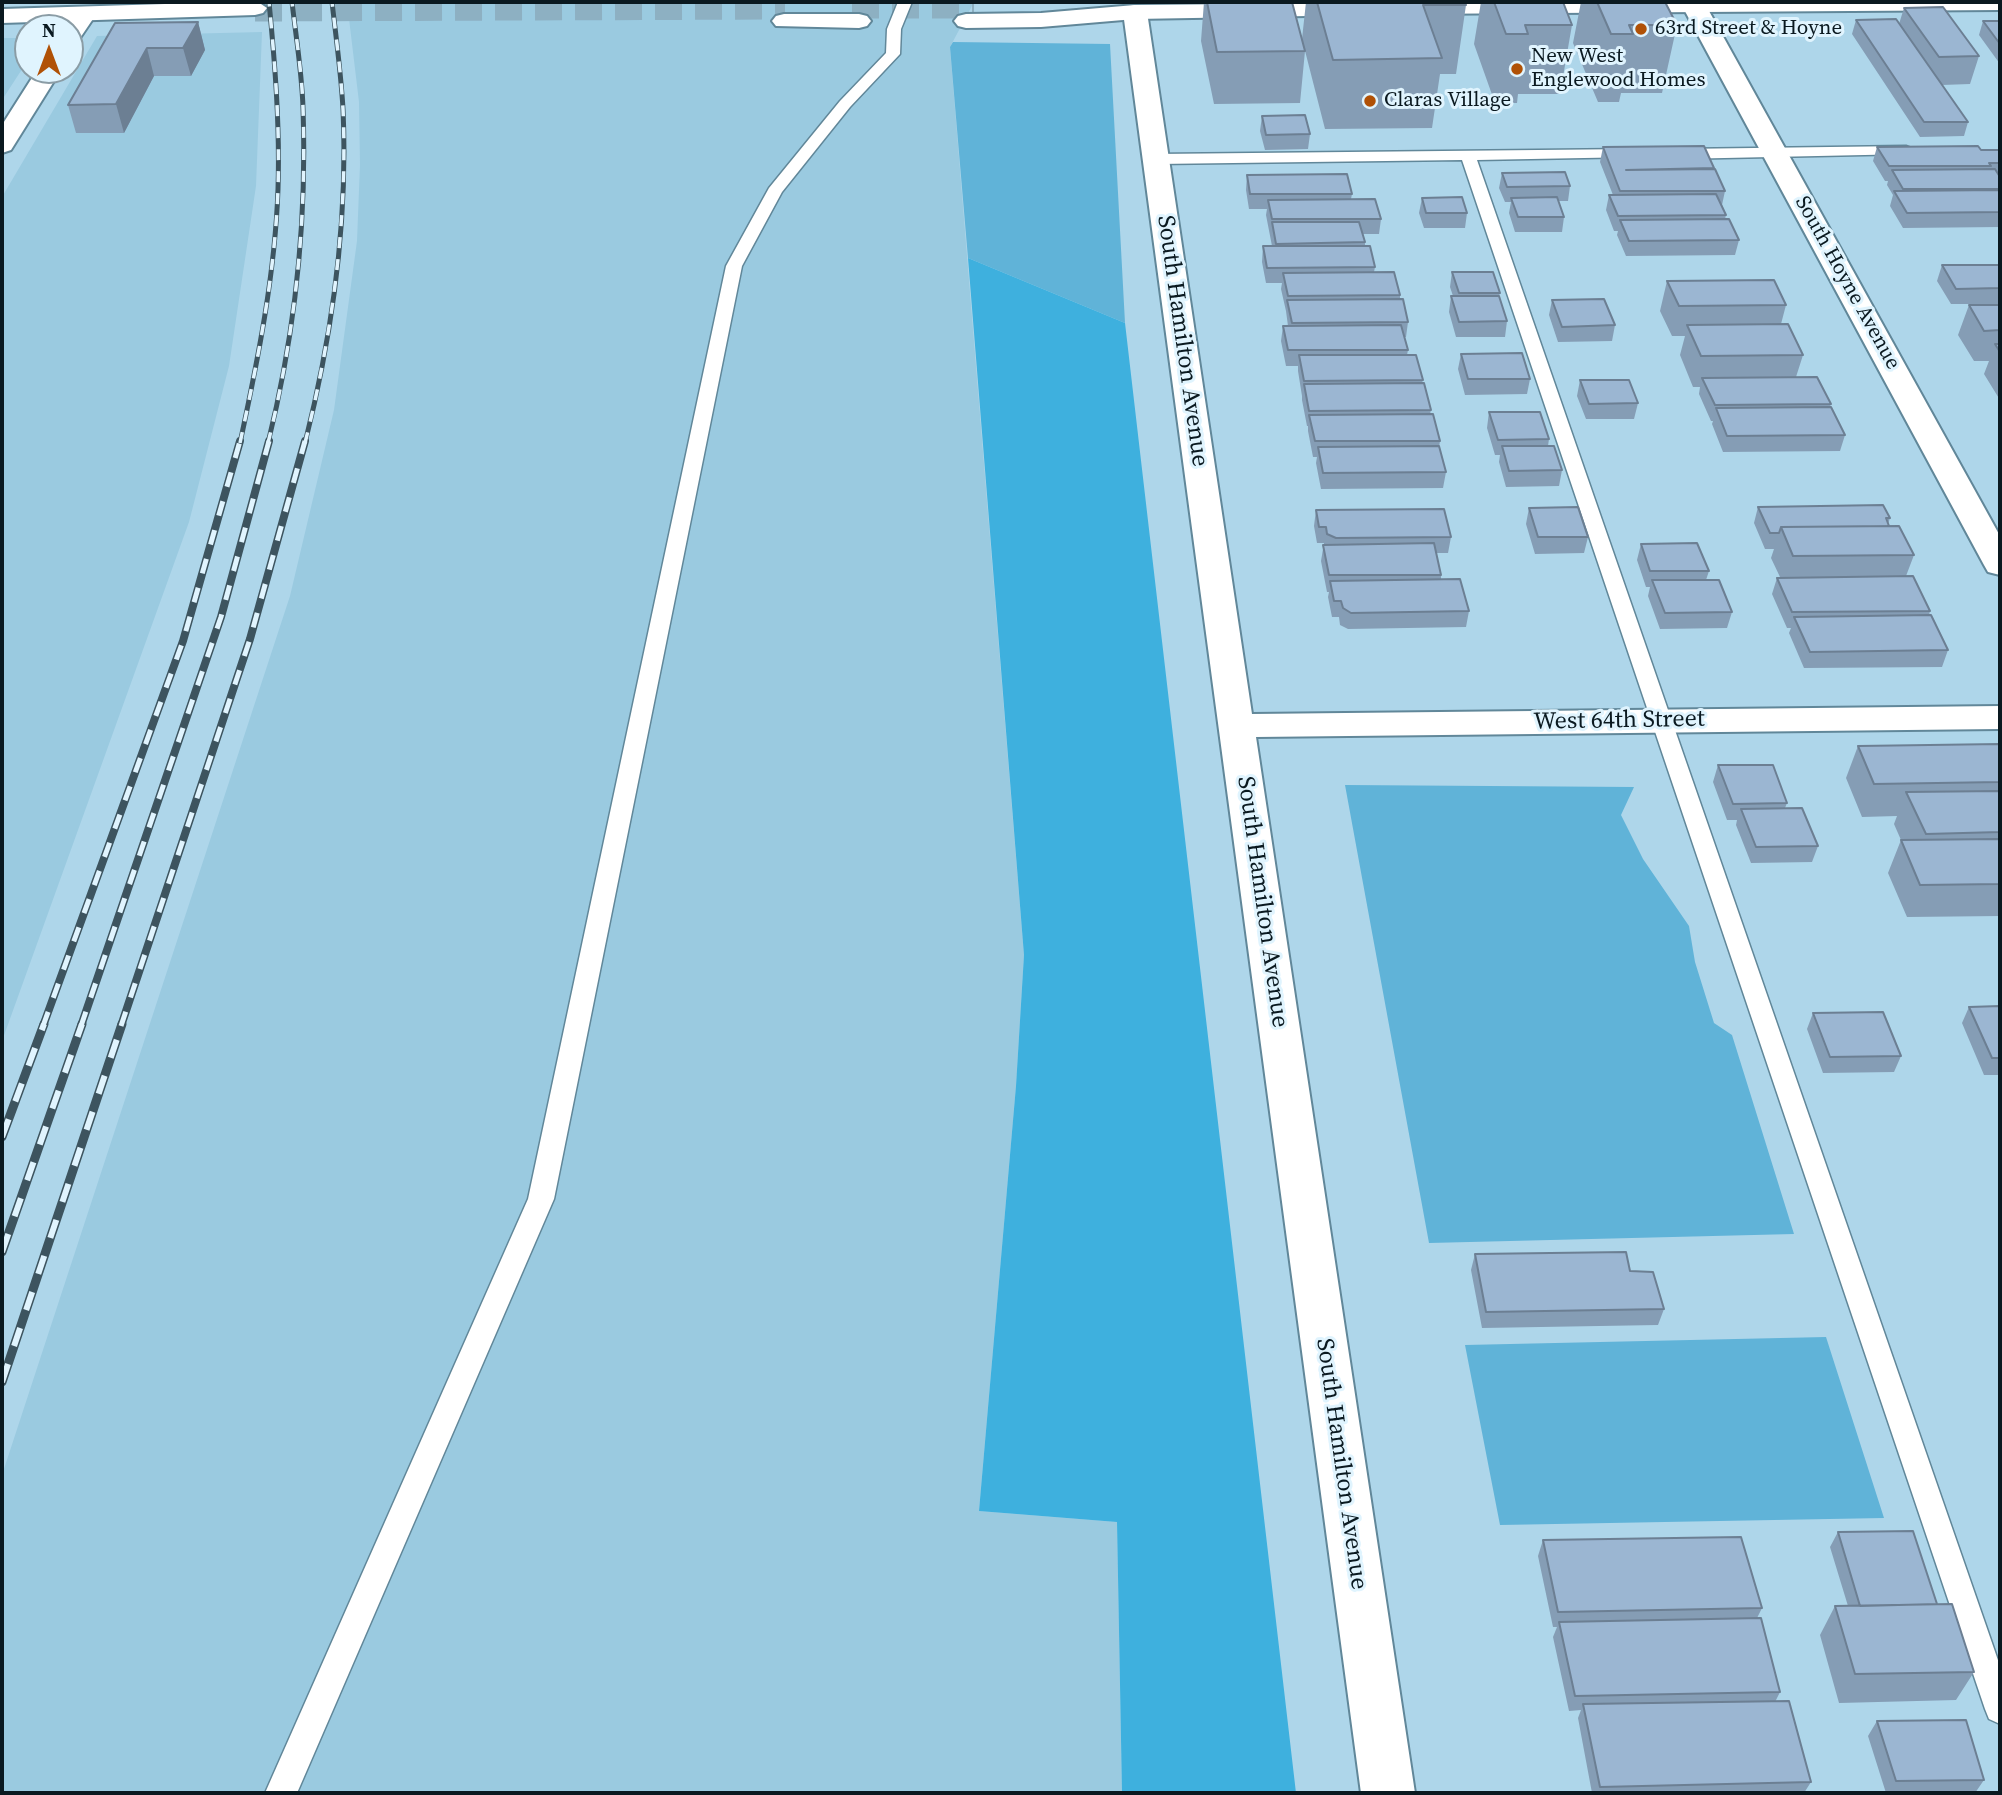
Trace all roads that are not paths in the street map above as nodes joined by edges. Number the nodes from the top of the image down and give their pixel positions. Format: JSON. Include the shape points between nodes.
{"nodes":[{"id":1,"x":905,"y":2,"type":"edge"},
{"id":2,"x":1694,"y":4,"type":"edge"},
{"id":3,"x":2000,"y":4,"type":"edge"},
{"id":4,"x":1139,"y":7,"type":"edge"},
{"id":5,"x":784,"y":13,"type":"dead end"},
{"id":6,"x":856,"y":13,"type":"dead end"},
{"id":7,"x":970,"y":13,"type":"dead end"},
{"id":8,"x":256,"y":15,"type":"dead end"},
{"id":9,"x":84,"y":26,"type":"edge"},
{"id":10,"x":40,"y":84,"type":"edge"},
{"id":11,"x":2,"y":145,"type":"edge"},
{"id":12,"x":1919,"y":151,"type":"edge"},
{"id":13,"x":1776,"y":152,"type":"junction"},
{"id":14,"x":1468,"y":156,"type":"junction"},
{"id":15,"x":1157,"y":159,"type":"junction"},
{"id":16,"x":2000,"y":565,"type":"edge"},
{"id":17,"x":2000,"y":717,"type":"edge"},
{"id":18,"x":1659,"y":721,"type":"junction"},
{"id":19,"x":1237,"y":726,"type":"junction"},
{"id":20,"x":2000,"y":1709,"type":"edge"},
{"id":21,"x":281,"y":1793,"type":"edge"},
{"id":22,"x":1388,"y":1793,"type":"edge"}],
"edges":[{"from":1,"to":21,"type":"lane","via":[[894,29],[893,54],[845,104],[775,191],[734,266],[541,1199]]},
{"from":2,"to":3,"type":"street"},
{"from":2,"to":4,"type":"street","via":[[1386,10]]},
{"from":2,"to":13,"type":"street","name":"South Hoyne Avenue"},
{"from":4,"to":7,"type":"street","via":[[1041,20]]},
{"from":4,"to":15,"type":"street","name":"South Hamilton Avenue"},
{"from":5,"to":6,"type":"street"},
{"from":8,"to":9,"type":"street","via":[[197,23]]},
{"from":10,"to":11,"type":"street"},
{"from":12,"to":13,"type":"lane"},
{"from":13,"to":14,"type":"lane"},
{"from":13,"to":16,"type":"street","name":"South Hoyne Avenue"},
{"from":14,"to":15,"type":"lane"},
{"from":14,"to":18,"type":"lane"},
{"from":15,"to":19,"type":"street","name":"South Hamilton Avenue"},
{"from":17,"to":18,"type":"street","name":"West 64th Street"},
{"from":18,"to":19,"type":"street","name":"West 64th Street"},
{"from":18,"to":20,"type":"lane"},
{"from":19,"to":22,"type":"street","name":"South Hamilton Avenue"}]}
